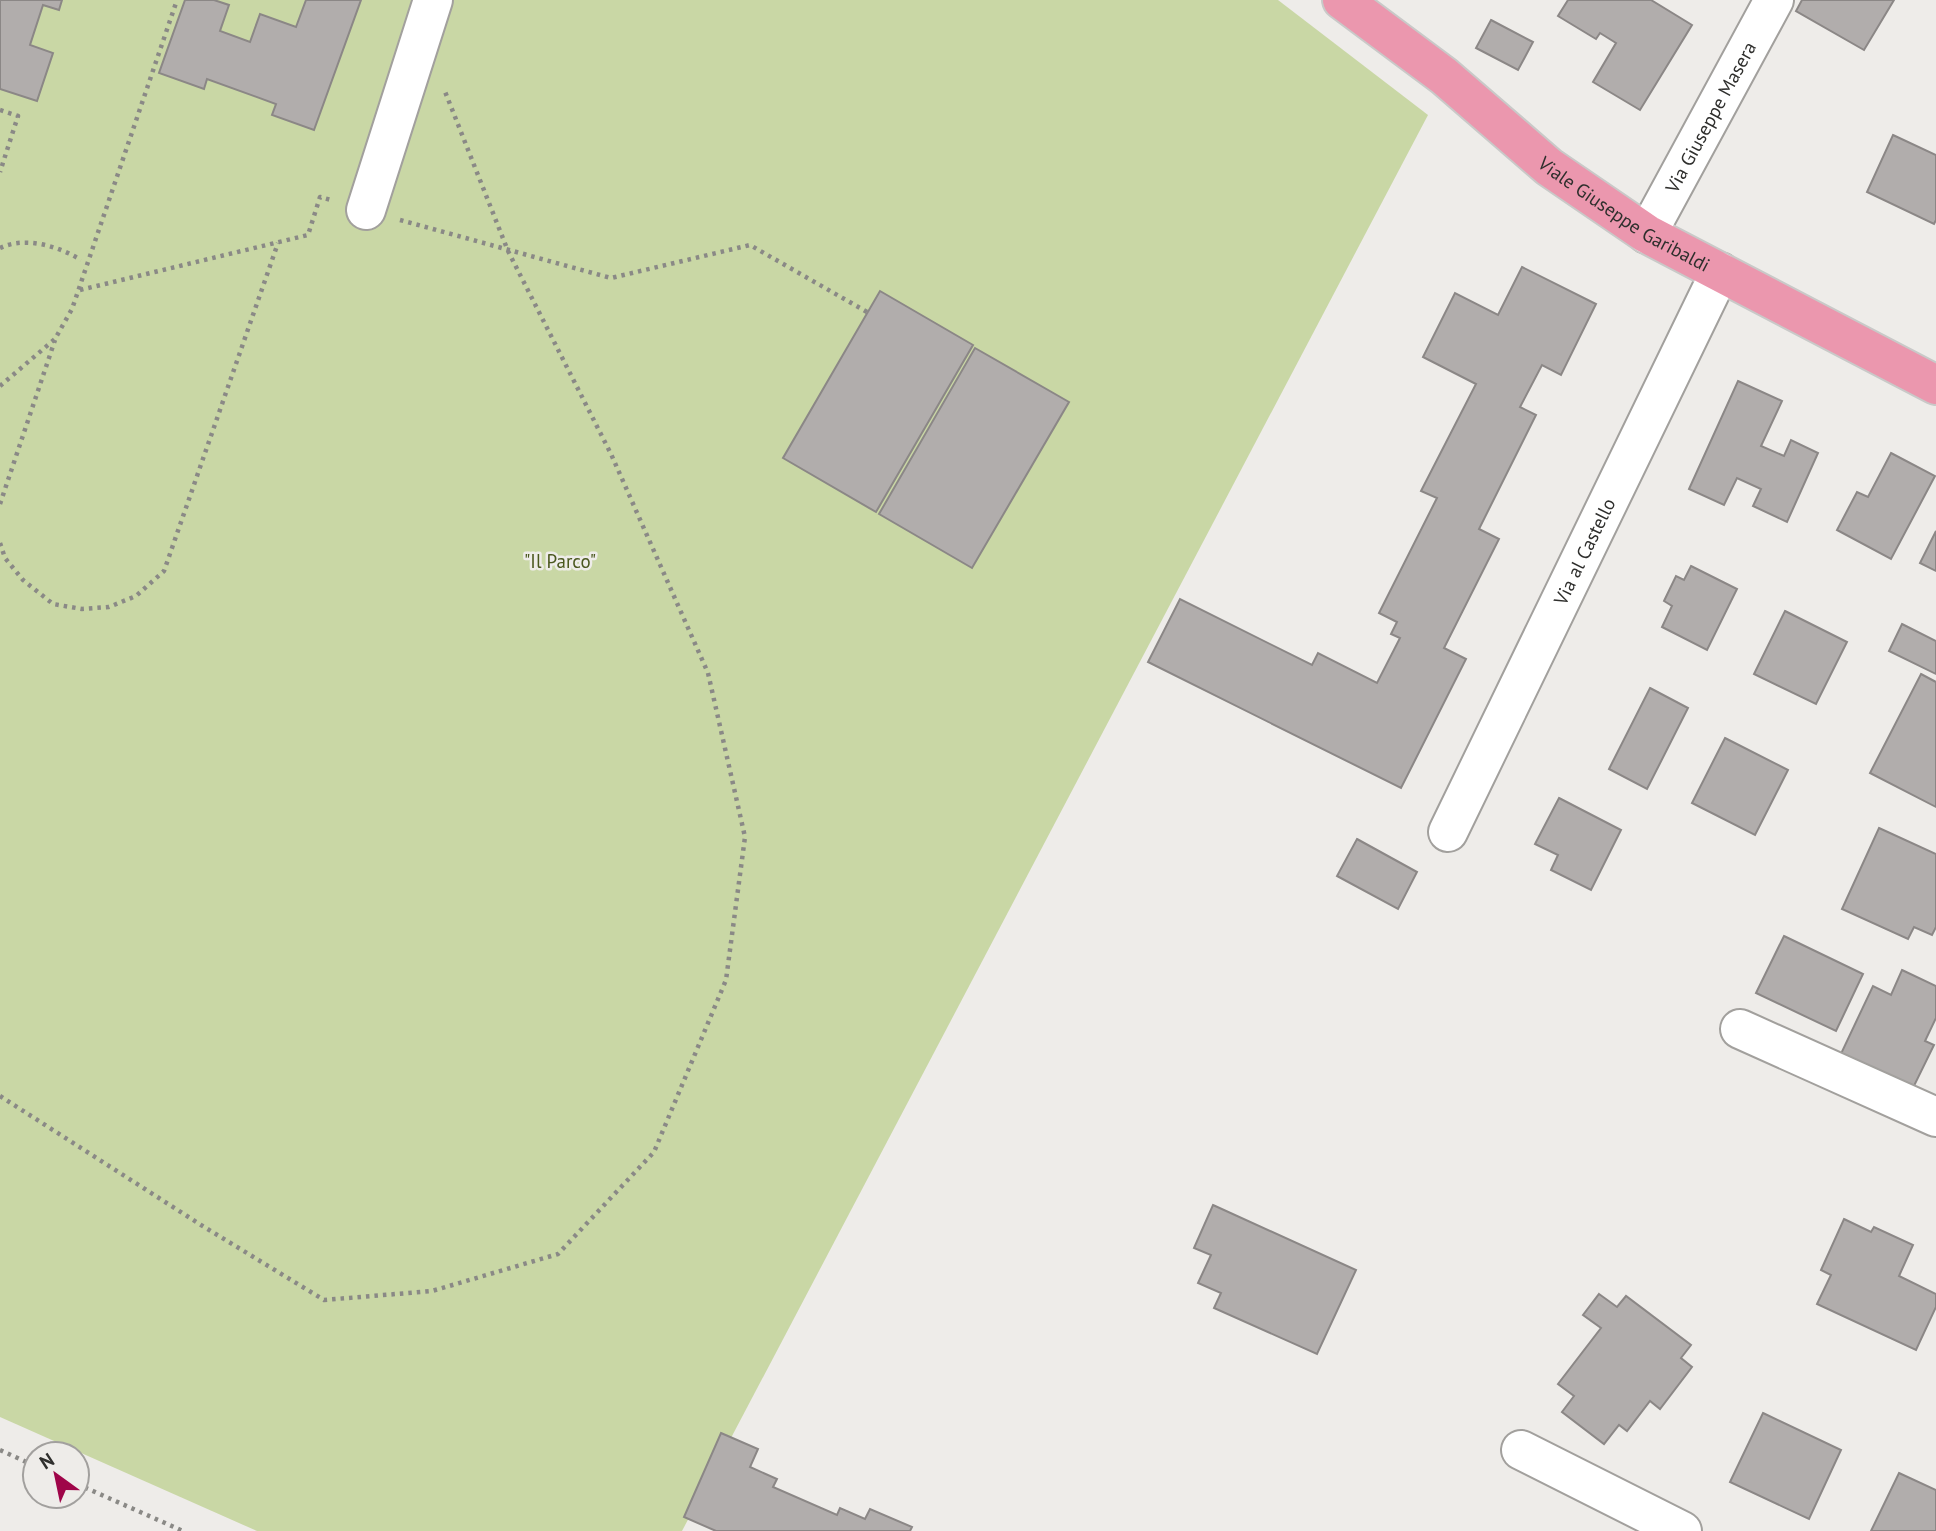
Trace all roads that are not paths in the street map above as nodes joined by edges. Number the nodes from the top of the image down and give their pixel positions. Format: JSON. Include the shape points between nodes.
{"nodes":[{"id":1,"x":433,"y":0,"type":"edge"},
{"id":2,"x":1342,"y":0,"type":"edge"},
{"id":3,"x":1774,"y":0,"type":"edge"},
{"id":4,"x":366,"y":210,"type":"dead end"},
{"id":5,"x":1647,"y":234,"type":"junction"},
{"id":6,"x":1720,"y":272,"type":"junction"},
{"id":7,"x":1936,"y":386,"type":"edge"},
{"id":8,"x":1448,"y":832,"type":"dead end"},
{"id":9,"x":1740,"y":1029,"type":"dead end"},
{"id":10,"x":1933,"y":1109,"type":"edge"},
{"id":11,"x":1521,"y":1450,"type":"dead end"},
{"id":12,"x":1682,"y":1531,"type":"edge"}],
"edges":[{"from":1,"to":4,"type":"street"},
{"from":2,"to":5,"type":"main road","name":"Viale Giuseppe Garibaldi","via":[[1444,76],[1549,167]]},
{"from":3,"to":5,"type":"street","name":"Via Giuseppe Masera"},
{"from":5,"to":6,"type":"main road","name":"Viale Giuseppe Garibaldi"},
{"from":6,"to":7,"type":"main road","name":"Viale Giuseppe Garibaldi"},
{"from":6,"to":8,"type":"street","name":"Via al Castello"},
{"from":9,"to":10,"type":"street"},
{"from":11,"to":12,"type":"street"}]}
